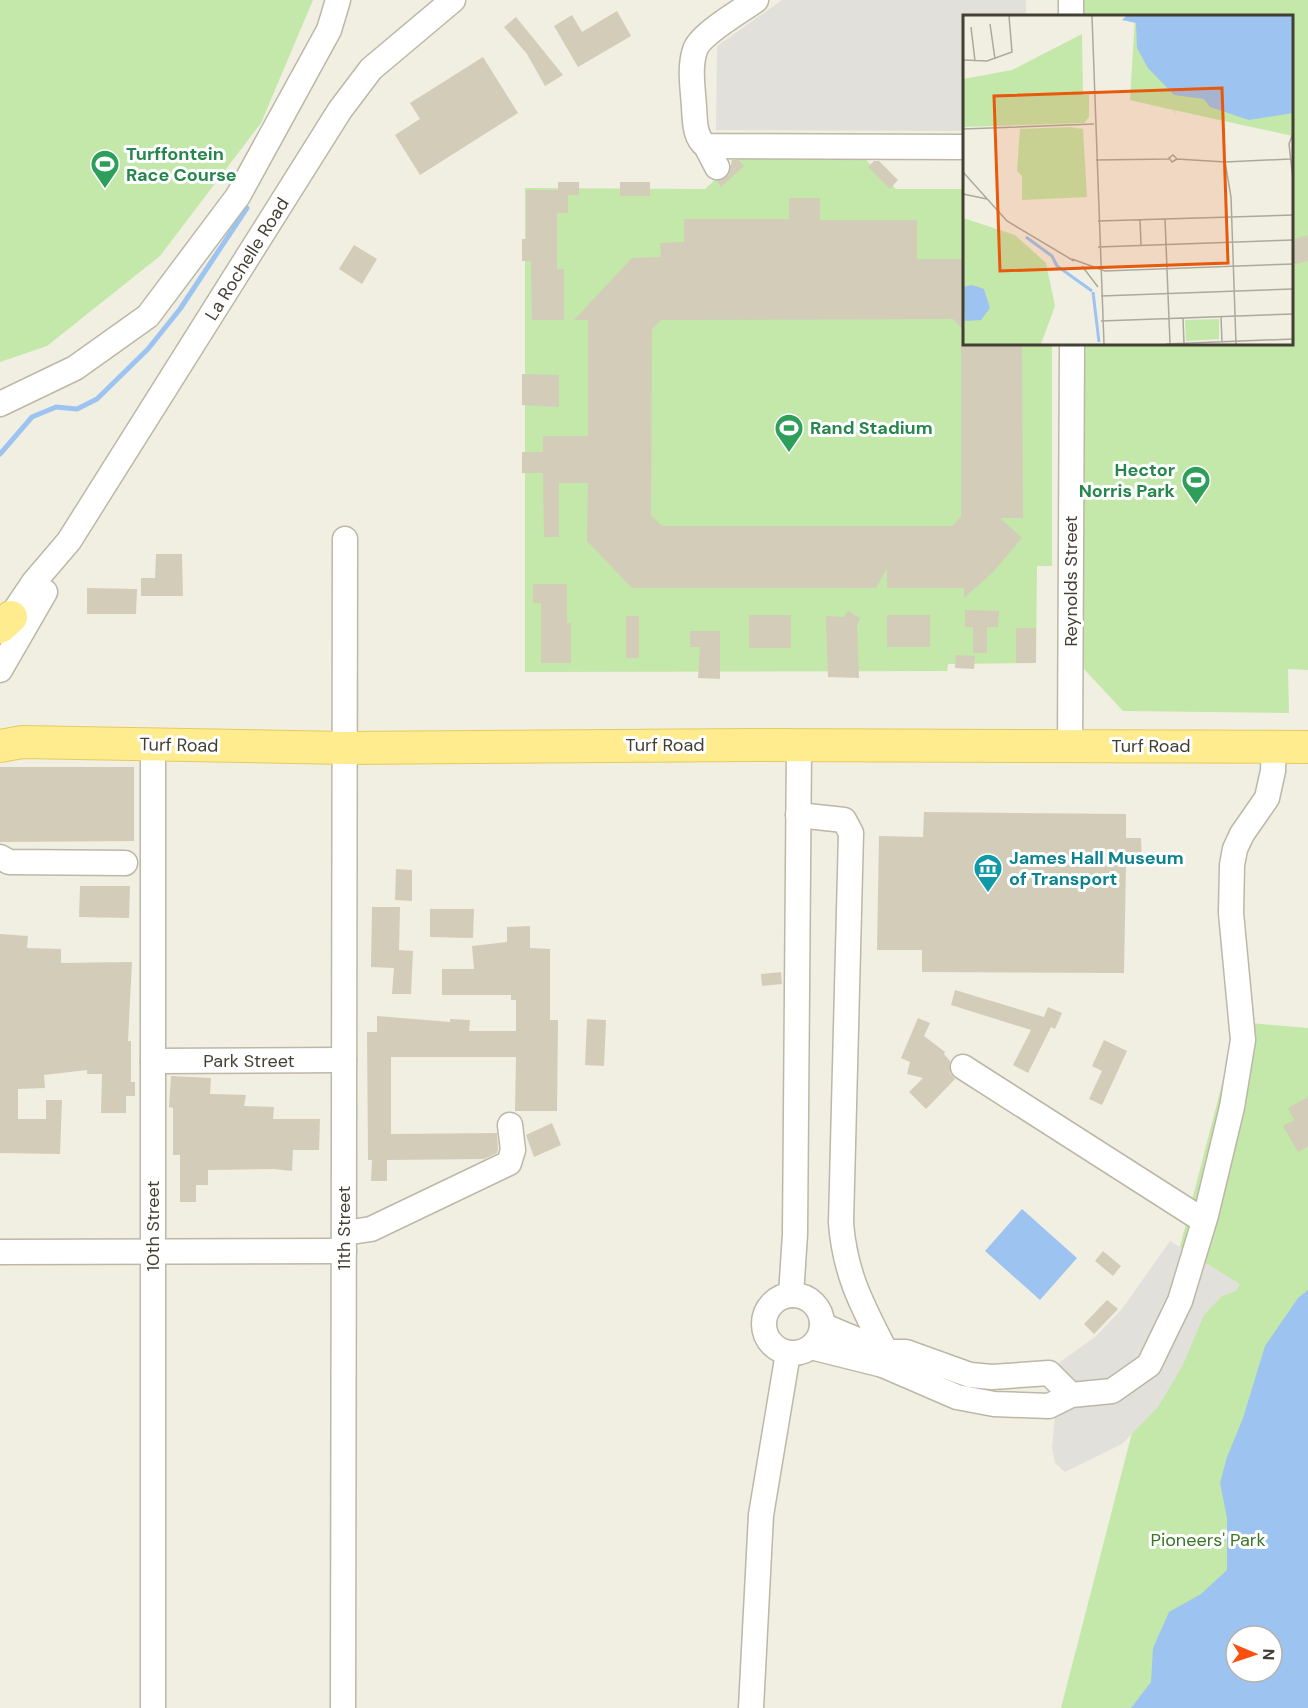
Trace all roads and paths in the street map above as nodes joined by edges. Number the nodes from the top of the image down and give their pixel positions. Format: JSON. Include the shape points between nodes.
{"nodes":[{"id":1,"x":338,"y":0,"type":"edge"},
{"id":2,"x":453,"y":0,"type":"edge"},
{"id":3,"x":756,"y":0,"type":"edge"},
{"id":4,"x":705,"y":146,"type":"junction"},
{"id":5,"x":963,"y":147,"type":"edge"},
{"id":6,"x":717,"y":167,"type":"dead end"},
{"id":7,"x":1072,"y":345,"type":"edge"},
{"id":8,"x":0,"y":404,"type":"edge"},
{"id":9,"x":345,"y":539,"type":"dead end"},
{"id":10,"x":69,"y":541,"type":"junction"},
{"id":11,"x":4,"y":626,"type":"edge"},
{"id":12,"x":0,"y":670,"type":"edge"},
{"id":13,"x":7,"y":741,"type":"edge"},
{"id":14,"x":153,"y":744,"type":"junction"},
{"id":15,"x":1070,"y":746,"type":"junction"},
{"id":16,"x":799,"y":747,"type":"junction"},
{"id":17,"x":1274,"y":747,"type":"junction"},
{"id":18,"x":1308,"y":747,"type":"edge"},
{"id":19,"x":345,"y":748,"type":"junction"},
{"id":20,"x":798,"y":815,"type":"junction"},
{"id":21,"x":0,"y":857,"type":"edge"},
{"id":22,"x":125,"y":863,"type":"dead end"},
{"id":23,"x":344,"y":1060,"type":"junction"},
{"id":24,"x":153,"y":1061,"type":"junction"},
{"id":25,"x":963,"y":1067,"type":"dead end"},
{"id":26,"x":510,"y":1125,"type":"dead end"},
{"id":27,"x":1204,"y":1221,"type":"junction"},
{"id":28,"x":344,"y":1242,"type":"junction"},
{"id":29,"x":153,"y":1251,"type":"junction"},
{"id":30,"x":0,"y":1252,"type":"edge"},
{"id":31,"x":791,"y":1295,"type":"junction"},
{"id":32,"x":822,"y":1325,"type":"junction"},
{"id":33,"x":811,"y":1347,"type":"junction"},
{"id":34,"x":788,"y":1353,"type":"junction"},
{"id":35,"x":884,"y":1359,"type":"junction"},
{"id":36,"x":153,"y":1708,"type":"edge"},
{"id":37,"x":343,"y":1708,"type":"edge"},
{"id":38,"x":751,"y":1708,"type":"edge"}],
"edges":[{"from":1,"to":8,"type":"street","via":[[329,30],[238,196],[148,316],[75,368]]},
{"from":2,"to":10,"type":"street","name":"La Rochelle Road","via":[[371,69],[340,110]]},
{"from":3,"to":4,"type":"street","via":[[705,36],[695,48],[692,82],[696,126],[699,141]]},
{"from":4,"to":5,"type":"street"},
{"from":4,"to":6,"type":"street"},
{"from":7,"to":15,"type":"street","name":"Reynolds Street"},
{"from":9,"to":19,"type":"street","name":"11th Street"},
{"from":10,"to":11,"type":"street","name":"La Rochelle Road"},
{"from":10,"to":12,"type":"street","name":"La Rochelle Road","via":[[50,583]]},
{"from":13,"to":14,"type":"main road","name":"Turf Road"},
{"from":14,"to":19,"type":"main road","name":"Turf Road"},
{"from":14,"to":24,"type":"street","name":"10th Street"},
{"from":15,"to":16,"type":"main road","name":"Turf Road"},
{"from":15,"to":17,"type":"main road","name":"Turf Road"},
{"from":16,"to":19,"type":"main road","name":"Turf Road"},
{"from":16,"to":20,"type":"street"},
{"from":17,"to":18,"type":"main road","name":"Turf Road"},
{"from":17,"to":27,"type":"street","via":[[1271,787],[1235,849],[1232,865],[1231,913],[1243,1040],[1232,1107]]},
{"from":19,"to":23,"type":"street","name":"11th Street"},
{"from":20,"to":31,"type":"street"},
{"from":20,"to":35,"type":"street","via":[[844,820],[851,833],[841,1223],[851,1282]]},
{"from":21,"to":22,"type":"street","via":[[9,862]]},
{"from":23,"to":24,"type":"street","name":"Park Street"},
{"from":23,"to":28,"type":"street","name":"11th Street"},
{"from":24,"to":29,"type":"street","name":"10th Street"},
{"from":25,"to":27,"type":"street"},
{"from":26,"to":28,"type":"street","via":[[513,1150],[509,1163]]},
{"from":27,"to":35,"type":"street","via":[[1180,1301],[1149,1365],[1112,1391],[1071,1395],[1048,1373],[970,1375],[906,1352]]},
{"from":28,"to":29,"type":"street"},
{"from":28,"to":37,"type":"street","name":"11th Street"},
{"from":29,"to":30,"type":"street"},
{"from":29,"to":36,"type":"street","name":"10th Street"},
{"from":31,"to":32,"type":"street","via":[[813,1303]]},
{"from":31,"to":34,"type":"street","via":[[775,1301],[764,1324],[768,1340]]},
{"from":32,"to":33,"type":"street"},
{"from":32,"to":35,"type":"street"},
{"from":33,"to":34,"type":"street"},
{"from":33,"to":35,"type":"street"},
{"from":34,"to":38,"type":"street","via":[[761,1515]]}]}
